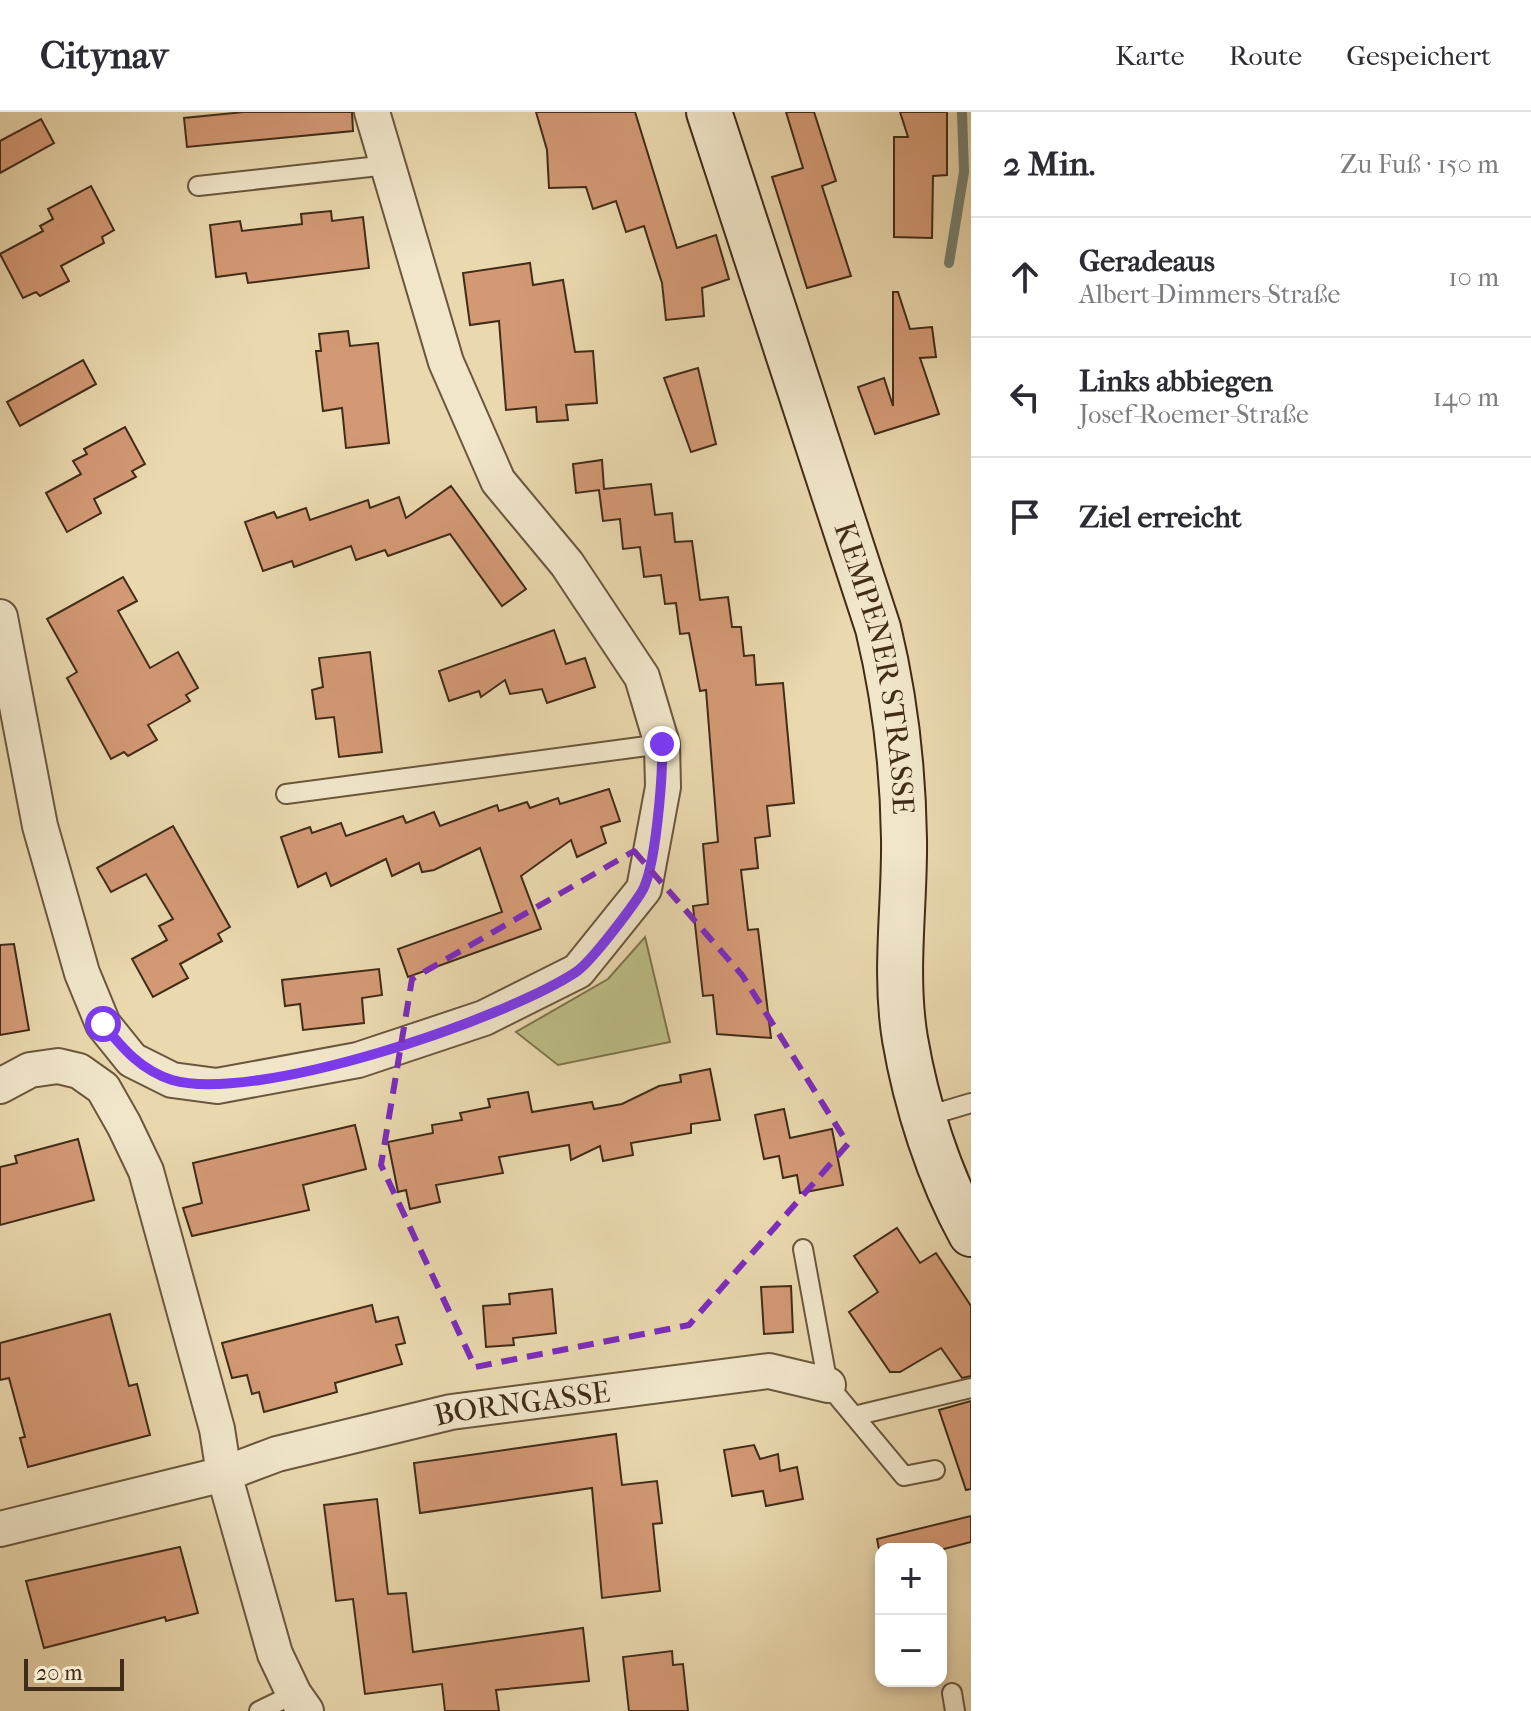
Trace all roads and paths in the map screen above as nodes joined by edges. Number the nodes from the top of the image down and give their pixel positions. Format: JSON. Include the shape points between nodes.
{"nodes":[{"id":1,"x":372,"y":112,"type":"edge"},
{"id":2,"x":709,"y":112,"type":"edge"},
{"id":3,"x":388,"y":165,"type":"junction"},
{"id":4,"x":198,"y":186,"type":"dead end"},
{"id":5,"x":0,"y":617,"type":"edge"},
{"id":6,"x":662,"y":744,"type":"junction"},
{"id":7,"x":286,"y":794,"type":"dead end"},
{"id":8,"x":0,"y":1086,"type":"edge"},
{"id":9,"x":971,"y":1103,"type":"edge"},
{"id":10,"x":924,"y":1117,"type":"junction"},
{"id":11,"x":971,"y":1234,"type":"edge"},
{"id":12,"x":803,"y":1249,"type":"dead end"},
{"id":13,"x":828,"y":1385,"type":"junction"},
{"id":14,"x":971,"y":1388,"type":"edge"},
{"id":15,"x":854,"y":1416,"type":"junction"},
{"id":16,"x":935,"y":1470,"type":"dead end"},
{"id":17,"x":224,"y":1474,"type":"junction"},
{"id":18,"x":0,"y":1529,"type":"edge"},
{"id":19,"x":300,"y":1702,"type":"edge"},
{"id":20,"x":259,"y":1711,"type":"edge"}],
"edges":[{"from":1,"to":3,"type":"street"},
{"from":2,"to":10,"type":"main road","name":"KEMPENER STRASSE","via":[[878,628],[892,688],[904,840],[899,970],[905,1039]]},
{"from":3,"to":4,"type":"lane"},
{"from":3,"to":6,"type":"street","via":[[446,362],[498,481],[567,564],[642,677]]},
{"from":5,"to":6,"type":"street","via":[[40,826],[82,973],[103,1024],[132,1060],[172,1080],[217,1086],[358,1060],[484,1018],[578,971],[644,889],[663,787]]},
{"from":6,"to":7,"type":"lane"},
{"from":8,"to":17,"type":"street","via":[[30,1070],[58,1066],[79,1071],[103,1088],[146,1171],[217,1429]]},
{"from":9,"to":10,"type":"lane"},
{"from":10,"to":11,"type":"main road","name":"KEMPENER STRASSE"},
{"from":12,"to":13,"type":"lane"},
{"from":13,"to":15,"type":"lane"},
{"from":13,"to":17,"type":"street","name":"BORNGASSE","via":[[769,1371],[451,1412],[277,1454]]},
{"from":14,"to":15,"type":"lane"},
{"from":15,"to":16,"type":"lane","via":[[904,1476]]},
{"from":17,"to":18,"type":"street","name":"BORNGASSE"},
{"from":17,"to":19,"type":"street","via":[[275,1654]]},
{"from":19,"to":20,"type":"lane"}]}
